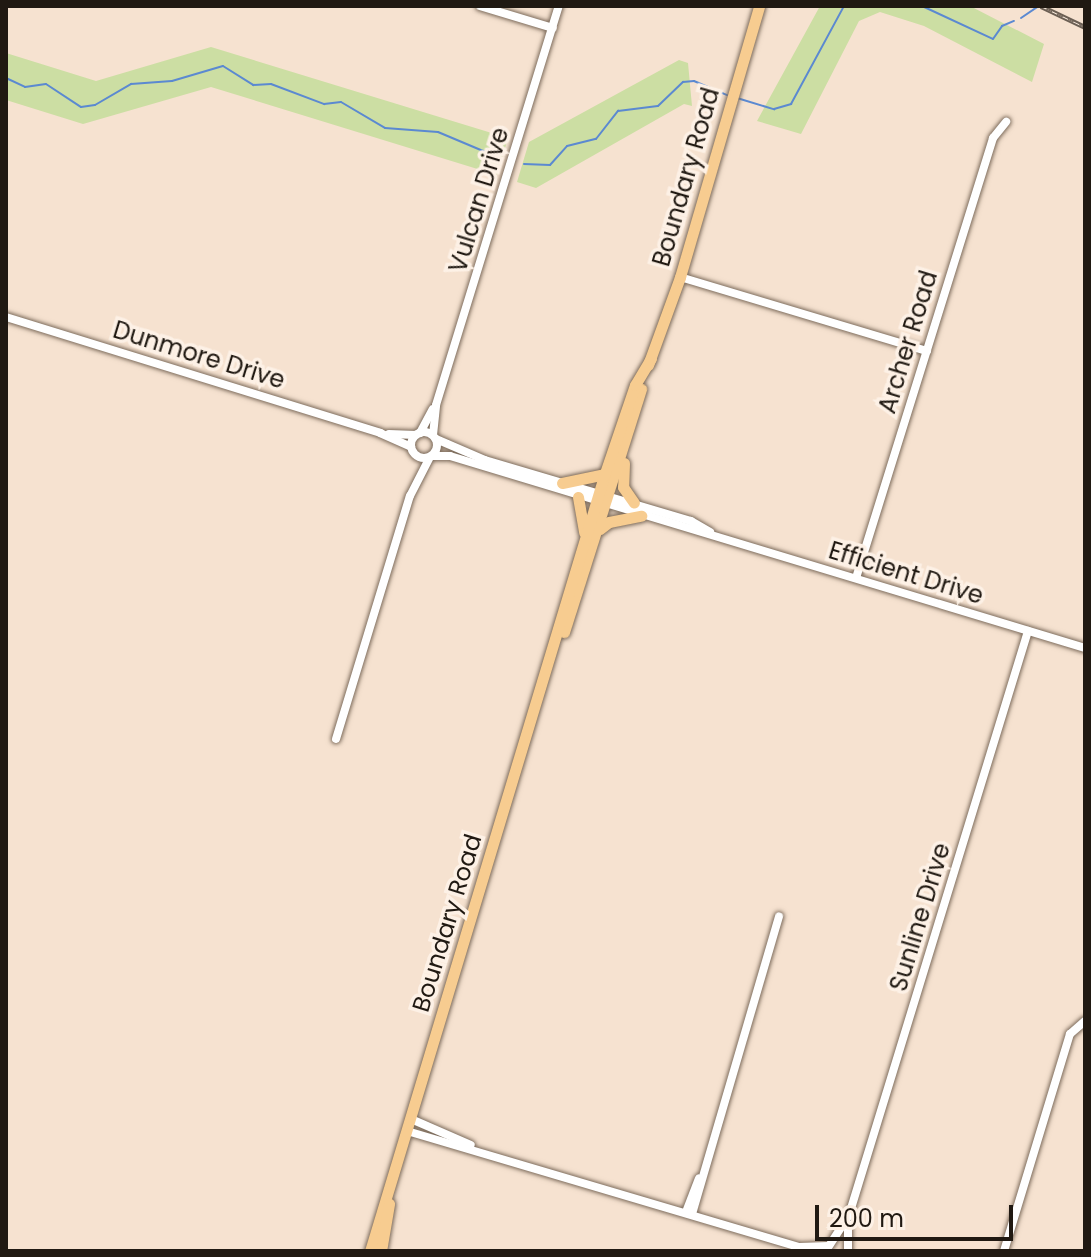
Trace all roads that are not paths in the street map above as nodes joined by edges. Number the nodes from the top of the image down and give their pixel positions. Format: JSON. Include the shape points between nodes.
{"nodes":[{"id":1,"x":480,"y":6,"type":"edge"},
{"id":2,"x":559,"y":6,"type":"edge"},
{"id":3,"x":759,"y":6,"type":"edge"},
{"id":4,"x":553,"y":28,"type":"junction"},
{"id":5,"x":1006,"y":122,"type":"dead end"},
{"id":6,"x":680,"y":277,"type":"junction"},
{"id":7,"x":6,"y":317,"type":"edge"},
{"id":8,"x":927,"y":351,"type":"junction"},
{"id":9,"x":651,"y":358,"type":"junction"},
{"id":10,"x":436,"y":405,"type":"junction"},
{"id":11,"x":380,"y":433,"type":"junction"},
{"id":12,"x":418,"y":434,"type":"junction"},
{"id":13,"x":434,"y":437,"type":"junction"},
{"id":14,"x":626,"y":439,"type":"junction"},
{"id":15,"x":413,"y":451,"type":"junction"},
{"id":16,"x":431,"y":457,"type":"junction"},
{"id":17,"x":605,"y":474,"type":"junction"},
{"id":18,"x":562,"y":483,"type":"junction"},
{"id":19,"x":410,"y":496,"type":"junction"},
{"id":20,"x":578,"y":497,"type":"junction"},
{"id":21,"x":603,"y":499,"type":"junction"},
{"id":22,"x":634,"y":503,"type":"junction"},
{"id":23,"x":641,"y":516,"type":"junction"},
{"id":24,"x":599,"y":530,"type":"junction"},
{"id":25,"x":715,"y":535,"type":"junction"},
{"id":26,"x":582,"y":552,"type":"junction"},
{"id":27,"x":856,"y":578,"type":"junction"},
{"id":28,"x":1028,"y":631,"type":"junction"},
{"id":29,"x":1085,"y":648,"type":"edge"},
{"id":30,"x":548,"y":672,"type":"junction"},
{"id":31,"x":336,"y":739,"type":"dead end"},
{"id":32,"x":779,"y":916,"type":"dead end"},
{"id":33,"x":1085,"y":1021,"type":"edge"},
{"id":34,"x":409,"y":1125,"type":"junction"},
{"id":35,"x":390,"y":1188,"type":"junction"},
{"id":36,"x":689,"y":1213,"type":"junction"},
{"id":37,"x":849,"y":1215,"type":"junction"},
{"id":38,"x":827,"y":1248,"type":"edge"},
{"id":39,"x":802,"y":1249,"type":"edge"},
{"id":40,"x":370,"y":1251,"type":"edge"},
{"id":41,"x":381,"y":1251,"type":"edge"},
{"id":42,"x":848,"y":1251,"type":"edge"},
{"id":43,"x":1004,"y":1251,"type":"edge"}],
"edges":[{"from":1,"to":4,"type":"street"},
{"from":2,"to":4,"type":"street","name":"Vulcan Drive"},
{"from":3,"to":6,"type":"main road","name":"Boundary Road"},
{"from":4,"to":10,"type":"street","name":"Vulcan Drive"},
{"from":5,"to":8,"type":"street","name":"Archer Road","via":[[993,138]]},
{"from":6,"to":8,"type":"street"},
{"from":6,"to":9,"type":"main road","name":"Boundary Road"},
{"from":7,"to":11,"type":"street","name":"Dunmore Drive"},
{"from":8,"to":27,"type":"street","name":"Archer Road"},
{"from":9,"to":14,"type":"main road","name":"Boundary Road"},
{"from":9,"to":17,"type":"main road","name":"Boundary Road","via":[[635,385]]},
{"from":10,"to":12,"type":"street","name":"Vulcan Drive"},
{"from":10,"to":13,"type":"street","name":"Vulcan Drive"},
{"from":11,"to":12,"type":"street","name":"Dunmore Drive"},
{"from":11,"to":15,"type":"street","name":"Dunmore Drive"},
{"from":12,"to":13,"type":"street","name":"Dunmore Drive"},
{"from":12,"to":15,"type":"street","name":"Vulcan Drive"},
{"from":13,"to":16,"type":"street","name":"Vulcan Drive"},
{"from":13,"to":18,"type":"street","via":[[473,456]]},
{"from":14,"to":21,"type":"main road","name":"Boundary Road"},
{"from":14,"to":22,"type":"main road","via":[[623,487]]},
{"from":15,"to":16,"type":"street","name":"Dunmore Drive"},
{"from":15,"to":19,"type":"street","name":"Vulcan Drive"},
{"from":16,"to":19,"type":"street","name":"Vulcan Drive"},
{"from":16,"to":20,"type":"street","via":[[450,456]]},
{"from":17,"to":18,"type":"main road"},
{"from":17,"to":21,"type":"main road","name":"Boundary Road"},
{"from":18,"to":21,"type":"street"},
{"from":19,"to":31,"type":"street"},
{"from":20,"to":21,"type":"street"},
{"from":20,"to":26,"type":"main road","via":[[585,523]]},
{"from":21,"to":22,"type":"street","name":"Efficient Drive"},
{"from":21,"to":23,"type":"street","name":"Efficient Drive"},
{"from":21,"to":24,"type":"main road","name":"Boundary Road"},
{"from":21,"to":26,"type":"main road","name":"Boundary Road"},
{"from":22,"to":25,"type":"street","name":"Efficient Drive","via":[[691,521]]},
{"from":23,"to":24,"type":"main road","via":[[609,522]]},
{"from":23,"to":25,"type":"street","name":"Efficient Drive"},
{"from":24,"to":30,"type":"main road","name":"Boundary Road"},
{"from":25,"to":27,"type":"street","name":"Efficient Drive"},
{"from":26,"to":30,"type":"main road","name":"Boundary Road"},
{"from":27,"to":28,"type":"street","name":"Efficient Drive"},
{"from":28,"to":29,"type":"street","name":"Efficient Drive"},
{"from":28,"to":37,"type":"street","name":"Sunline Drive"},
{"from":30,"to":34,"type":"main road","name":"Boundary Road"},
{"from":32,"to":36,"type":"street"},
{"from":33,"to":43,"type":"street","via":[[1070,1034]]},
{"from":34,"to":35,"type":"main road","name":"Boundary Road"},
{"from":34,"to":36,"type":"street"},
{"from":35,"to":40,"type":"main road","name":"Boundary Road"},
{"from":35,"to":41,"type":"main road","name":"Boundary Road"},
{"from":36,"to":39,"type":"street"},
{"from":37,"to":38,"type":"street","name":"Sunline Drive"},
{"from":37,"to":42,"type":"street","name":"Sunline Drive"},
{"from":38,"to":39,"type":"street"},
{"from":38,"to":42,"type":"street"}]}
